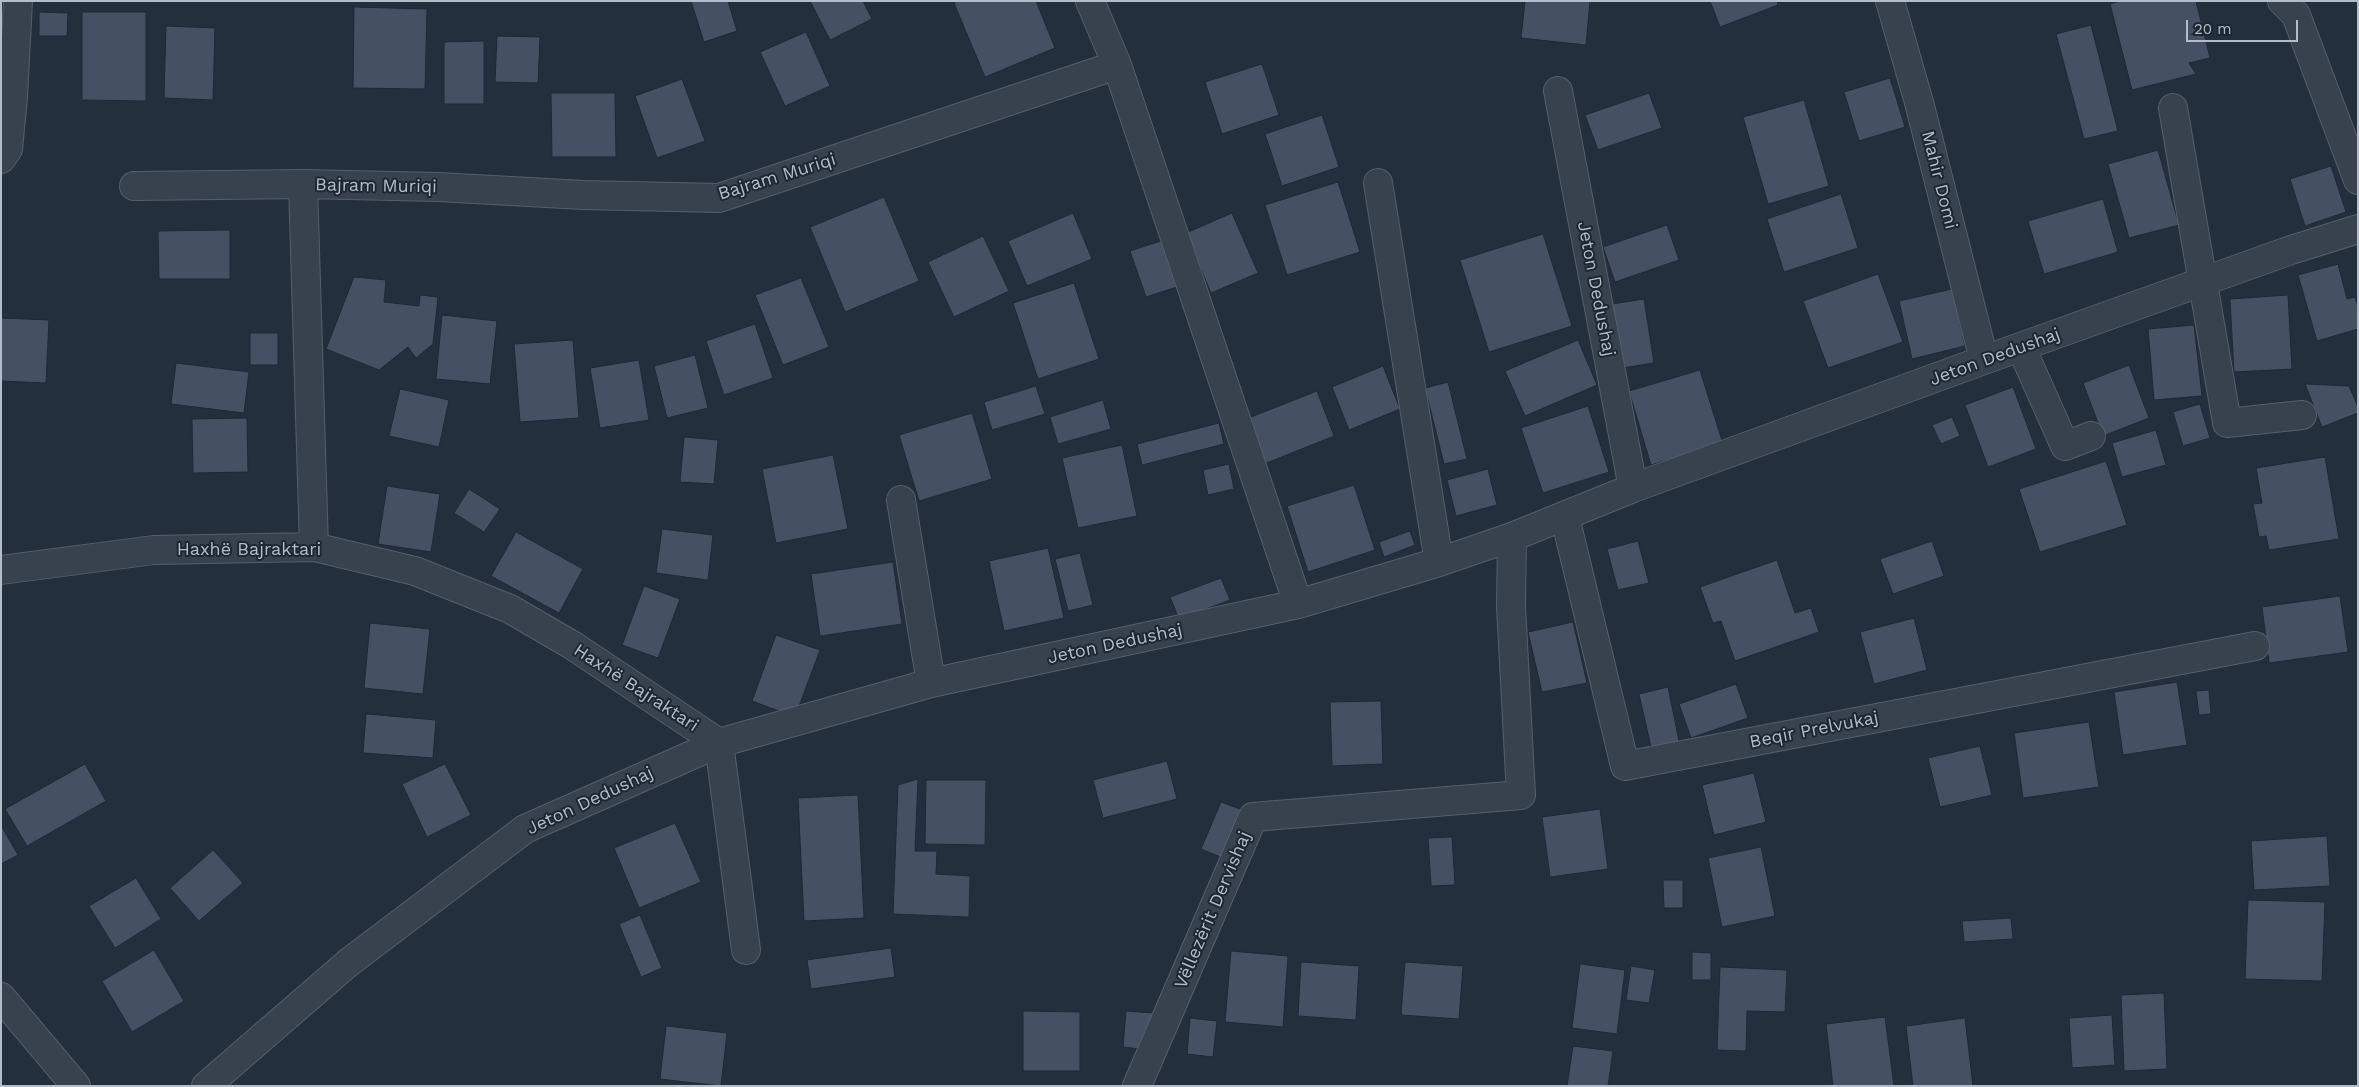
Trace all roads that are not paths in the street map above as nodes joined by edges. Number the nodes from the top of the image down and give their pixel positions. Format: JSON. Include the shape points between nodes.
{"nodes":[{"id":1,"x":18,"y":1,"type":"edge"},
{"id":2,"x":1090,"y":1,"type":"edge"},
{"id":3,"x":1890,"y":1,"type":"edge"},
{"id":4,"x":2282,"y":1,"type":"edge"},
{"id":5,"x":1117,"y":64,"type":"junction"},
{"id":6,"x":1558,"y":91,"type":"dead end"},
{"id":7,"x":2173,"y":108,"type":"dead end"},
{"id":8,"x":1,"y":159,"type":"edge"},
{"id":9,"x":2358,"y":180,"type":"edge"},
{"id":10,"x":1378,"y":183,"type":"dead end"},
{"id":11,"x":303,"y":184,"type":"junction"},
{"id":12,"x":134,"y":186,"type":"dead end"},
{"id":13,"x":2357,"y":234,"type":"edge"},
{"id":14,"x":2204,"y":281,"type":"junction"},
{"id":15,"x":2021,"y":347,"type":"junction"},
{"id":16,"x":1984,"y":360,"type":"junction"},
{"id":17,"x":2302,"y":416,"type":"dead end"},
{"id":18,"x":2091,"y":436,"type":"dead end"},
{"id":19,"x":1633,"y":488,"type":"junction"},
{"id":20,"x":901,"y":500,"type":"dead end"},
{"id":21,"x":1565,"y":517,"type":"junction"},
{"id":22,"x":1512,"y":537,"type":"junction"},
{"id":23,"x":314,"y":546,"type":"junction"},
{"id":24,"x":1439,"y":562,"type":"junction"},
{"id":25,"x":1,"y":570,"type":"edge"},
{"id":26,"x":1298,"y":604,"type":"junction"},
{"id":27,"x":2255,"y":646,"type":"dead end"},
{"id":28,"x":931,"y":683,"type":"junction"},
{"id":29,"x":719,"y":742,"type":"junction"},
{"id":30,"x":746,"y":950,"type":"dead end"},
{"id":31,"x":7,"y":1012,"type":"edge"},
{"id":32,"x":76,"y":1086,"type":"edge"},
{"id":33,"x":206,"y":1086,"type":"edge"},
{"id":34,"x":1137,"y":1086,"type":"edge"}],
"edges":[{"from":1,"to":8,"type":"street","via":[[13,105],[8,149]]},
{"from":2,"to":5,"type":"street"},
{"from":3,"to":16,"type":"street","name":"Mahir Domi"},
{"from":4,"to":9,"type":"street","via":[[2296,15]]},
{"from":5,"to":11,"type":"street","name":"Bajram Muriqi","via":[[719,198]]},
{"from":5,"to":26,"type":"street"},
{"from":6,"to":19,"type":"street","name":"Jeton Dedushaj"},
{"from":7,"to":14,"type":"street"},
{"from":10,"to":24,"type":"street"},
{"from":11,"to":12,"type":"street","name":"Bajram Muriqi"},
{"from":11,"to":23,"type":"street","name":"Bajram Muriqi"},
{"from":13,"to":14,"type":"street","name":"Jeton Dedushaj","via":[[2291,250]]},
{"from":14,"to":15,"type":"street","name":"Jeton Dedushaj"},
{"from":14,"to":17,"type":"street","via":[[2227,423]]},
{"from":15,"to":16,"type":"street","name":"Jeton Dedushaj"},
{"from":15,"to":18,"type":"street","via":[[2065,446]]},
{"from":16,"to":19,"type":"street","name":"Jeton Dedushaj"},
{"from":19,"to":21,"type":"street","name":"Jeton Dedushaj"},
{"from":20,"to":28,"type":"street"},
{"from":21,"to":22,"type":"street","name":"Jeton Dedushaj"},
{"from":21,"to":27,"type":"street","name":"Beqir Prelvukaj","via":[[1624,766]]},
{"from":22,"to":24,"type":"street","name":"Jeton Dedushaj"},
{"from":22,"to":34,"type":"street","name":"Vëllezërit Dervishaj","via":[[1511,606],[1521,795],[1253,817]]},
{"from":23,"to":25,"type":"street","name":"Haxhë Bajraktari","via":[[154,550]]},
{"from":23,"to":29,"type":"street","name":"Haxhë Bajraktari","via":[[415,571],[510,609],[572,645]]},
{"from":24,"to":26,"type":"street","name":"Jeton Dedushaj"},
{"from":26,"to":28,"type":"street","name":"Jeton Dedushaj"},
{"from":28,"to":29,"type":"street","name":"Jeton Dedushaj"},
{"from":29,"to":30,"type":"street"},
{"from":29,"to":33,"type":"street","name":"Jeton Dedushaj","via":[[526,829],[348,963]]},
{"from":31,"to":32,"type":"street"}]}
